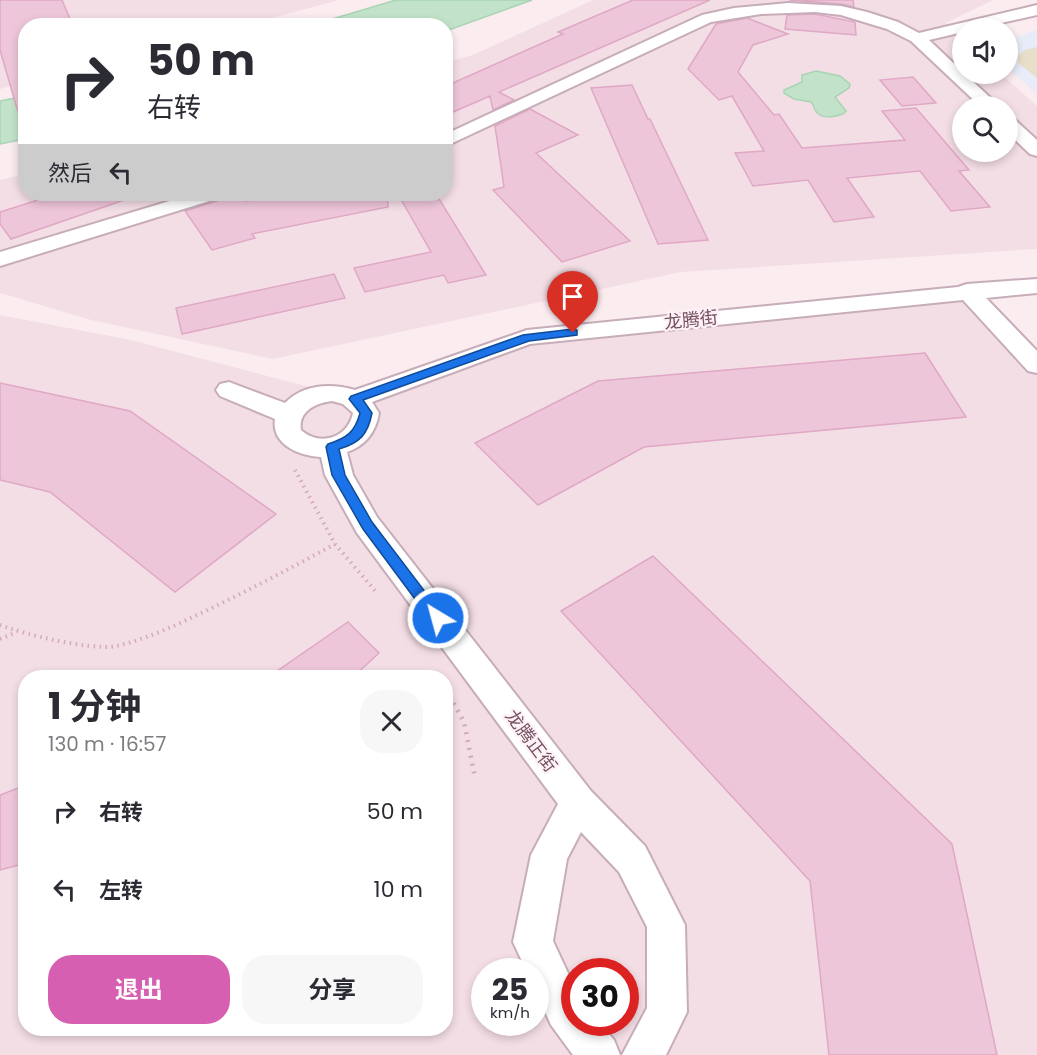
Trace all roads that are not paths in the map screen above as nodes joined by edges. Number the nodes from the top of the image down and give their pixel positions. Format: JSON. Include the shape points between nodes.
{"nodes":[{"id":1,"x":1037,"y":10,"type":"edge"},
{"id":2,"x":917,"y":38,"type":"junction"},
{"id":3,"x":979,"y":96,"type":"edge"},
{"id":4,"x":1018,"y":132,"type":"edge"},
{"id":5,"x":453,"y":138,"type":"edge"},
{"id":6,"x":1037,"y":150,"type":"edge"},
{"id":7,"x":189,"y":201,"type":"edge"},
{"id":8,"x":0,"y":259,"type":"edge"},
{"id":9,"x":1037,"y":286,"type":"edge"},
{"id":10,"x":967,"y":291,"type":"junction"},
{"id":11,"x":1037,"y":365,"type":"edge"},
{"id":12,"x":229,"y":390,"type":"dead end"},
{"id":13,"x":355,"y":399,"type":"junction"},
{"id":14,"x":289,"y":415,"type":"junction"},
{"id":15,"x":332,"y":447,"type":"junction"},
{"id":16,"x":578,"y":803,"type":"junction"},
{"id":17,"x":599,"y":1055,"type":"edge"},
{"id":18,"x":643,"y":1055,"type":"edge"}],
"edges":[{"from":1,"to":2,"type":"street"},
{"from":2,"to":3,"type":"street"},
{"from":2,"to":5,"type":"street","via":[[871,16],[824,7],[772,7],[727,13],[686,27]]},
{"from":4,"to":6,"type":"street"},
{"from":7,"to":8,"type":"street"},
{"from":9,"to":10,"type":"street","name":"龙腾街"},
{"from":10,"to":11,"type":"street"},
{"from":10,"to":13,"type":"street","name":"龙腾街","via":[[527,338]]},
{"from":12,"to":14,"type":"street"},
{"from":13,"to":14,"type":"street","via":[[332,393],[318,395],[301,403]]},
{"from":13,"to":15,"type":"street","via":[[366,413],[362,429],[345,443]]},
{"from":14,"to":15,"type":"street","via":[[286,424],[296,441]]},
{"from":15,"to":16,"type":"street","name":"龙腾正街","via":[[339,475],[368,525]]},
{"from":16,"to":17,"type":"street","via":[[549,855],[533,942],[565,1011]]},
{"from":16,"to":18,"type":"street","name":"龙腾正街","via":[[632,859],[666,925],[667,1012]]}]}
